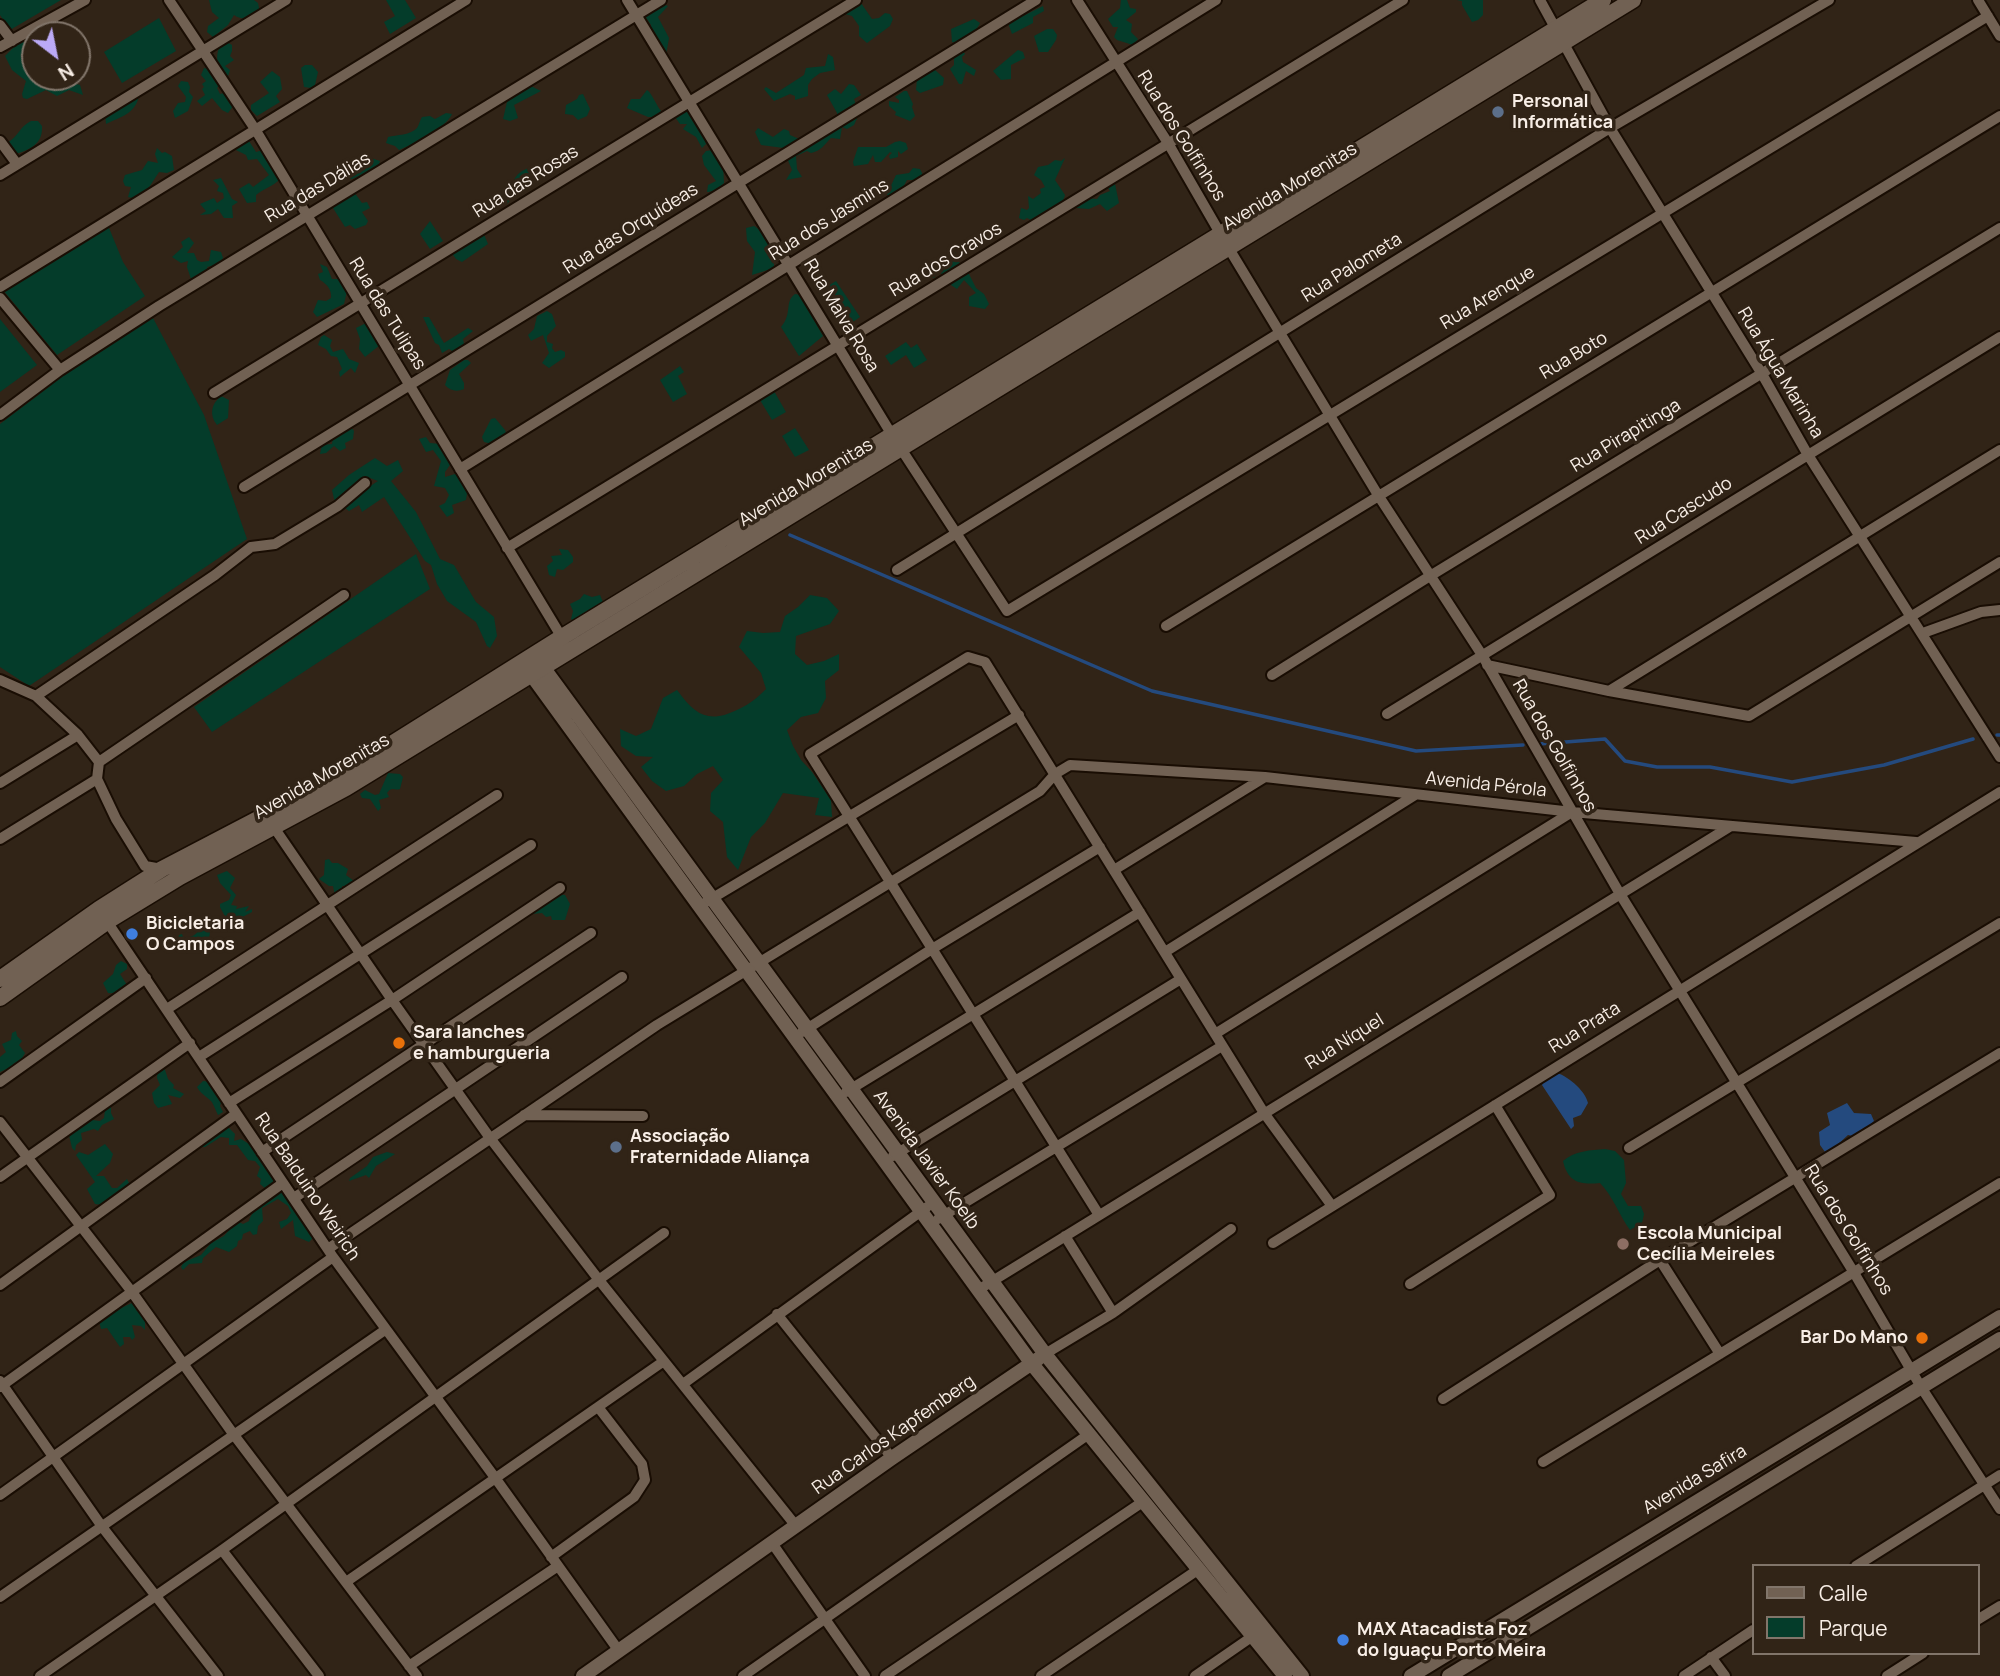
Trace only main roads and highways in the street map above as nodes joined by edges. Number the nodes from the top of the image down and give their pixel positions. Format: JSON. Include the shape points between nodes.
{"nodes":[{"id":1,"x":1603,"y":0,"type":"edge"},
{"id":2,"x":1633,"y":0,"type":"edge"},
{"id":3,"x":1560,"y":36,"type":"junction"},
{"id":4,"x":269,"y":821,"type":"junction"},
{"id":5,"x":103,"y":915,"type":"junction"},
{"id":6,"x":0,"y":979,"type":"edge"},
{"id":7,"x":0,"y":998,"type":"edge"}],
"edges":[{"from":1,"to":3,"type":"main road","name":"Avenida Morenitas"},
{"from":2,"to":3,"type":"main road","name":"Avenida Morenitas"},
{"from":3,"to":4,"type":"main road","name":"Avenida Morenitas"},
{"from":4,"to":5,"type":"main road","name":"Avenida Morenitas","via":[[180,877]]},
{"from":4,"to":5,"type":"main road","name":"Avenida Morenitas","via":[[162,869]]},
{"from":5,"to":6,"type":"main road","name":"Avenida Morenitas"},
{"from":5,"to":7,"type":"main road","name":"Avenida Morenitas"}]}
